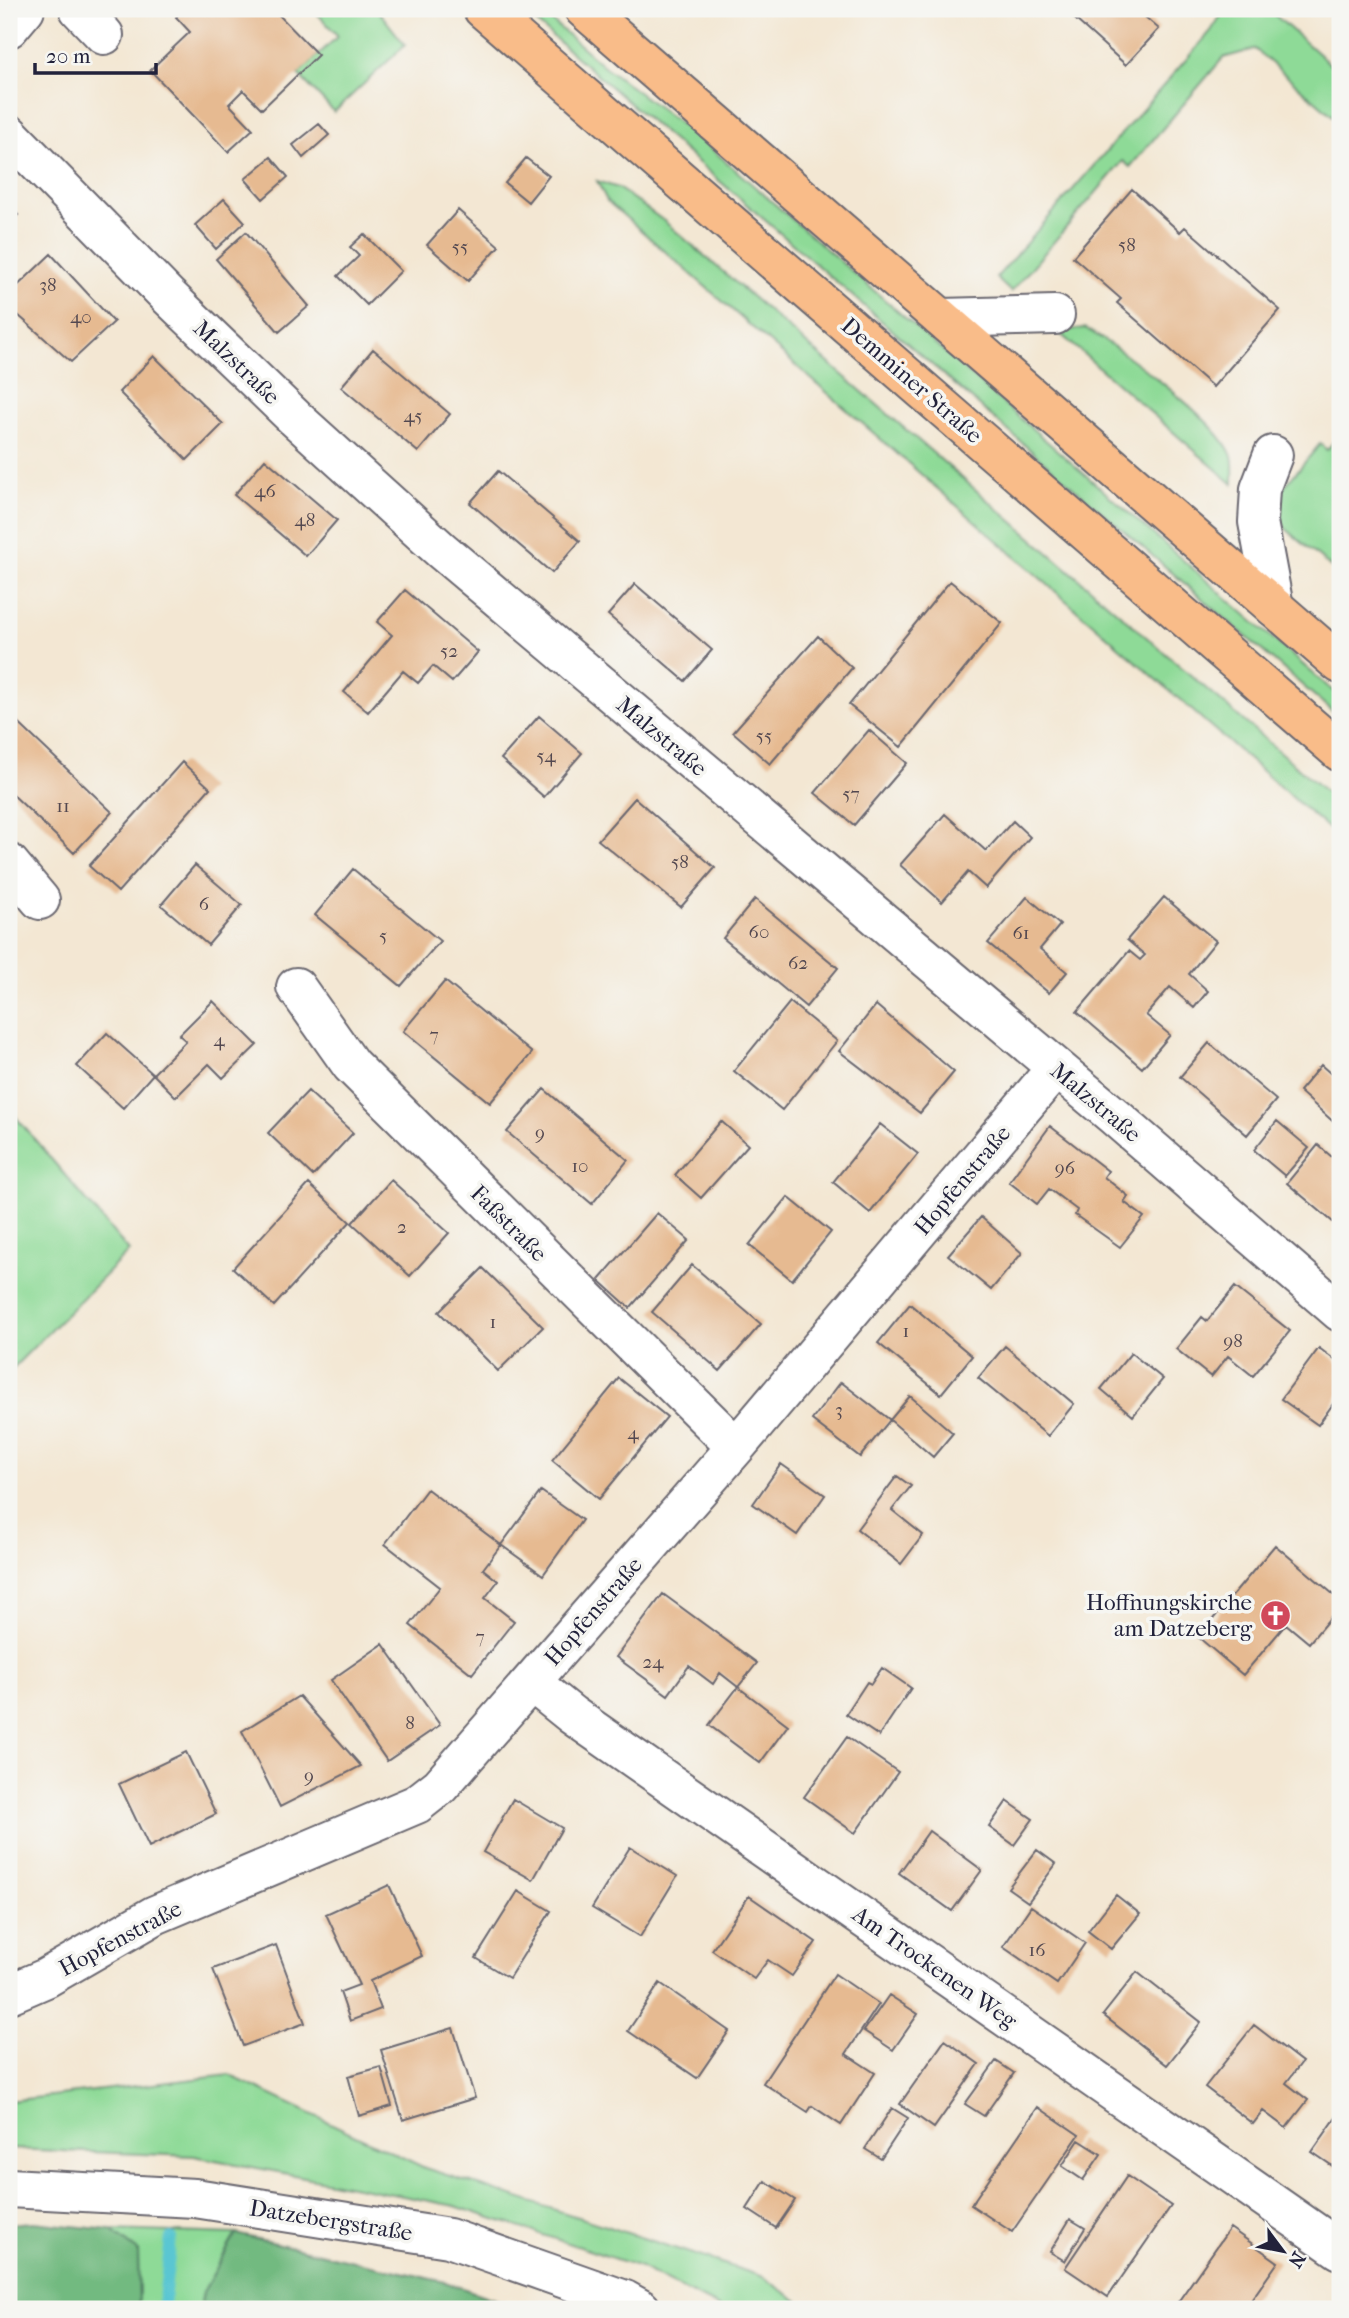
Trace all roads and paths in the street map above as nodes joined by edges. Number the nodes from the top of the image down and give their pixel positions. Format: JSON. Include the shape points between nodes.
{"nodes":[{"id":1,"x":24,"y":9,"type":"edge"},
{"id":2,"x":483,"y":9,"type":"edge"},
{"id":3,"x":584,"y":9,"type":"edge"},
{"id":4,"x":9,"y":28,"type":"edge"},
{"id":5,"x":9,"y":134,"type":"edge"},
{"id":6,"x":1055,"y":315,"type":"dead end"},
{"id":7,"x":941,"y":318,"type":"junction"},
{"id":8,"x":1273,"y":455,"type":"dead end"},
{"id":9,"x":1274,"y":607,"type":"junction"},
{"id":10,"x":1340,"y":664,"type":"edge"},
{"id":11,"x":1340,"y":752,"type":"edge"},
{"id":12,"x":9,"y":863,"type":"edge"},
{"id":13,"x":40,"y":901,"type":"dead end"},
{"id":14,"x":296,"y":987,"type":"dead end"},
{"id":15,"x":1056,"y":1068,"type":"junction"},
{"id":16,"x":1340,"y":1312,"type":"edge"},
{"id":17,"x":736,"y":1447,"type":"junction"},
{"id":18,"x":531,"y":1682,"type":"junction"},
{"id":19,"x":9,"y":1994,"type":"edge"},
{"id":20,"x":9,"y":2188,"type":"edge"},
{"id":21,"x":1340,"y":2250,"type":"edge"},
{"id":22,"x":641,"y":2309,"type":"edge"}],
"edges":[{"from":1,"to":4,"type":"street"},
{"from":2,"to":11,"type":"main road","name":"Demminer Straße"},
{"from":3,"to":7,"type":"main road"},
{"from":5,"to":15,"type":"street","name":"Malzstraße","via":[[275,399],[441,550]]},
{"from":6,"to":7,"type":"street"},
{"from":7,"to":9,"type":"main road"},
{"from":8,"to":9,"type":"street","via":[[1260,489],[1258,522]]},
{"from":9,"to":10,"type":"main road"},
{"from":12,"to":13,"type":"street"},
{"from":14,"to":17,"type":"street","name":"Faßstraße","via":[[351,1065]]},
{"from":15,"to":16,"type":"street","name":"Malzstraße"},
{"from":15,"to":17,"type":"street","name":"Hopfenstraße"},
{"from":17,"to":18,"type":"street","name":"Hopfenstraße"},
{"from":18,"to":19,"type":"street","name":"Hopfenstraße","via":[[440,1786],[417,1804],[155,1915],[46,1978]]},
{"from":18,"to":21,"type":"street","name":"Am Trockenen Weg"},
{"from":20,"to":22,"type":"street","name":"Datzebergstraße","via":[[195,2198],[449,2238]]}]}
